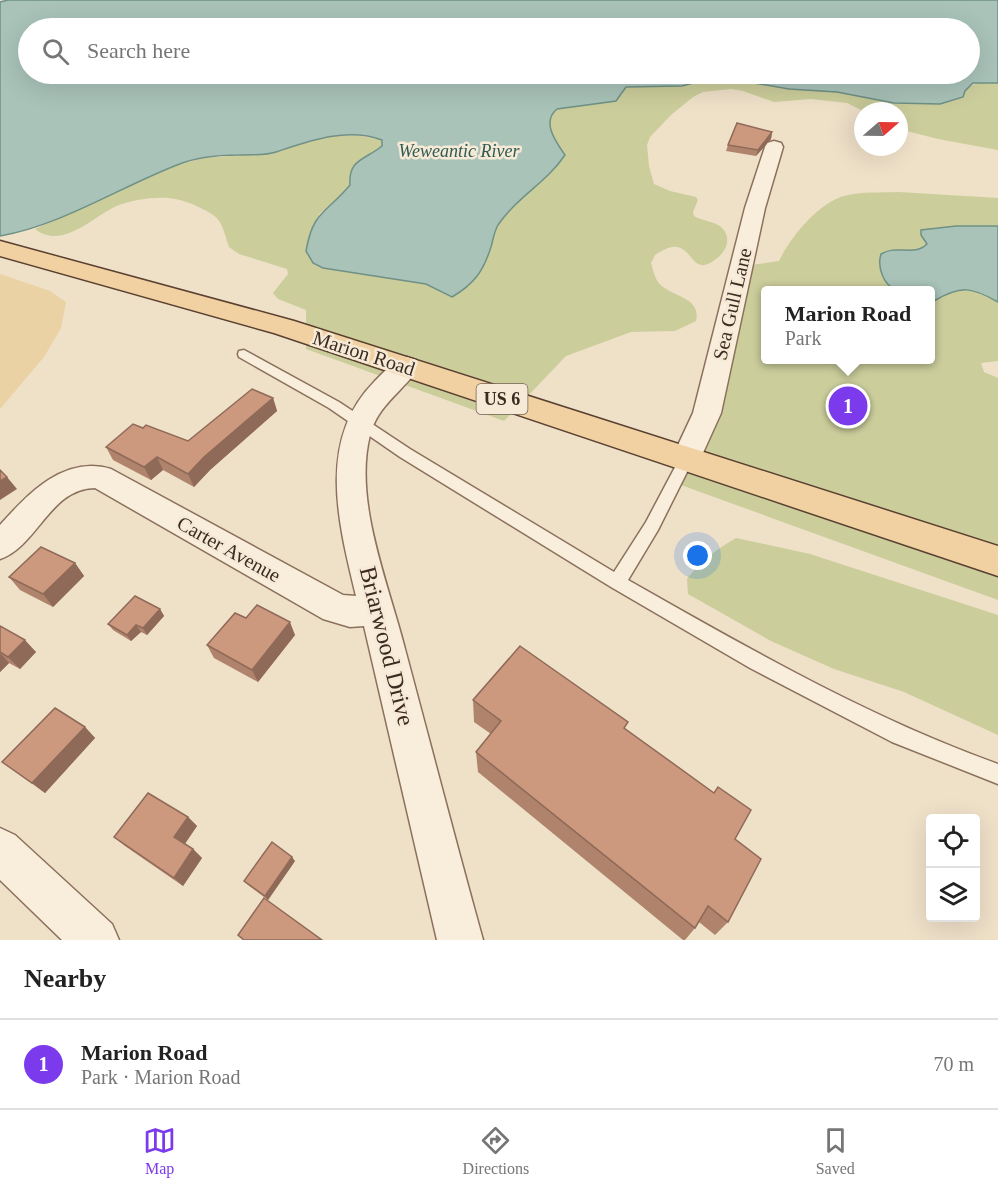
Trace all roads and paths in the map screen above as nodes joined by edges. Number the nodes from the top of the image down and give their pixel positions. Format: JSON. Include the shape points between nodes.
{"nodes":[{"id":1,"x":774,"y":147,"type":"dead end"},
{"id":2,"x":2,"y":248,"type":"edge"},
{"id":3,"x":244,"y":354,"type":"dead end"},
{"id":4,"x":407,"y":366,"type":"junction"},
{"id":5,"x":360,"y":422,"type":"junction"},
{"id":6,"x":687,"y":458,"type":"junction"},
{"id":7,"x":0,"y":546,"type":"edge"},
{"id":8,"x":998,"y":561,"type":"edge"},
{"id":9,"x":617,"y":582,"type":"junction"},
{"id":10,"x":378,"y":610,"type":"junction"},
{"id":11,"x":998,"y":774,"type":"edge"},
{"id":12,"x":0,"y":850,"type":"edge"},
{"id":13,"x":96,"y":940,"type":"edge"},
{"id":14,"x":460,"y":940,"type":"edge"}],
"edges":[{"from":1,"to":6,"type":"street","name":"Sea Gull Lane","via":[[741,262],[707,413]]},
{"from":2,"to":4,"type":"main road","name":"Marion Road","number":"US 6","via":[[212,306]]},
{"from":3,"to":5,"type":"lane"},
{"from":4,"to":5,"type":"street","name":"Briarwood Drive","via":[[377,394]]},
{"from":4,"to":6,"type":"main road","name":"Marion Road","number":"US 6"},
{"from":5,"to":9,"type":"lane"},
{"from":5,"to":10,"type":"street","name":"Briarwood Drive","via":[[350,473],[352,496]]},
{"from":6,"to":8,"type":"main road","name":"Marion Road","number":"US 6"},
{"from":6,"to":9,"type":"lane"},
{"from":7,"to":10,"type":"street","name":"Carter Avenue","via":[[64,484],[83,477],[100,477],[335,608],[350,612]]},
{"from":9,"to":11,"type":"lane","via":[[820,697],[956,760]]},
{"from":10,"to":14,"type":"street","name":"Briarwood Drive"},
{"from":12,"to":13,"type":"street"}]}
